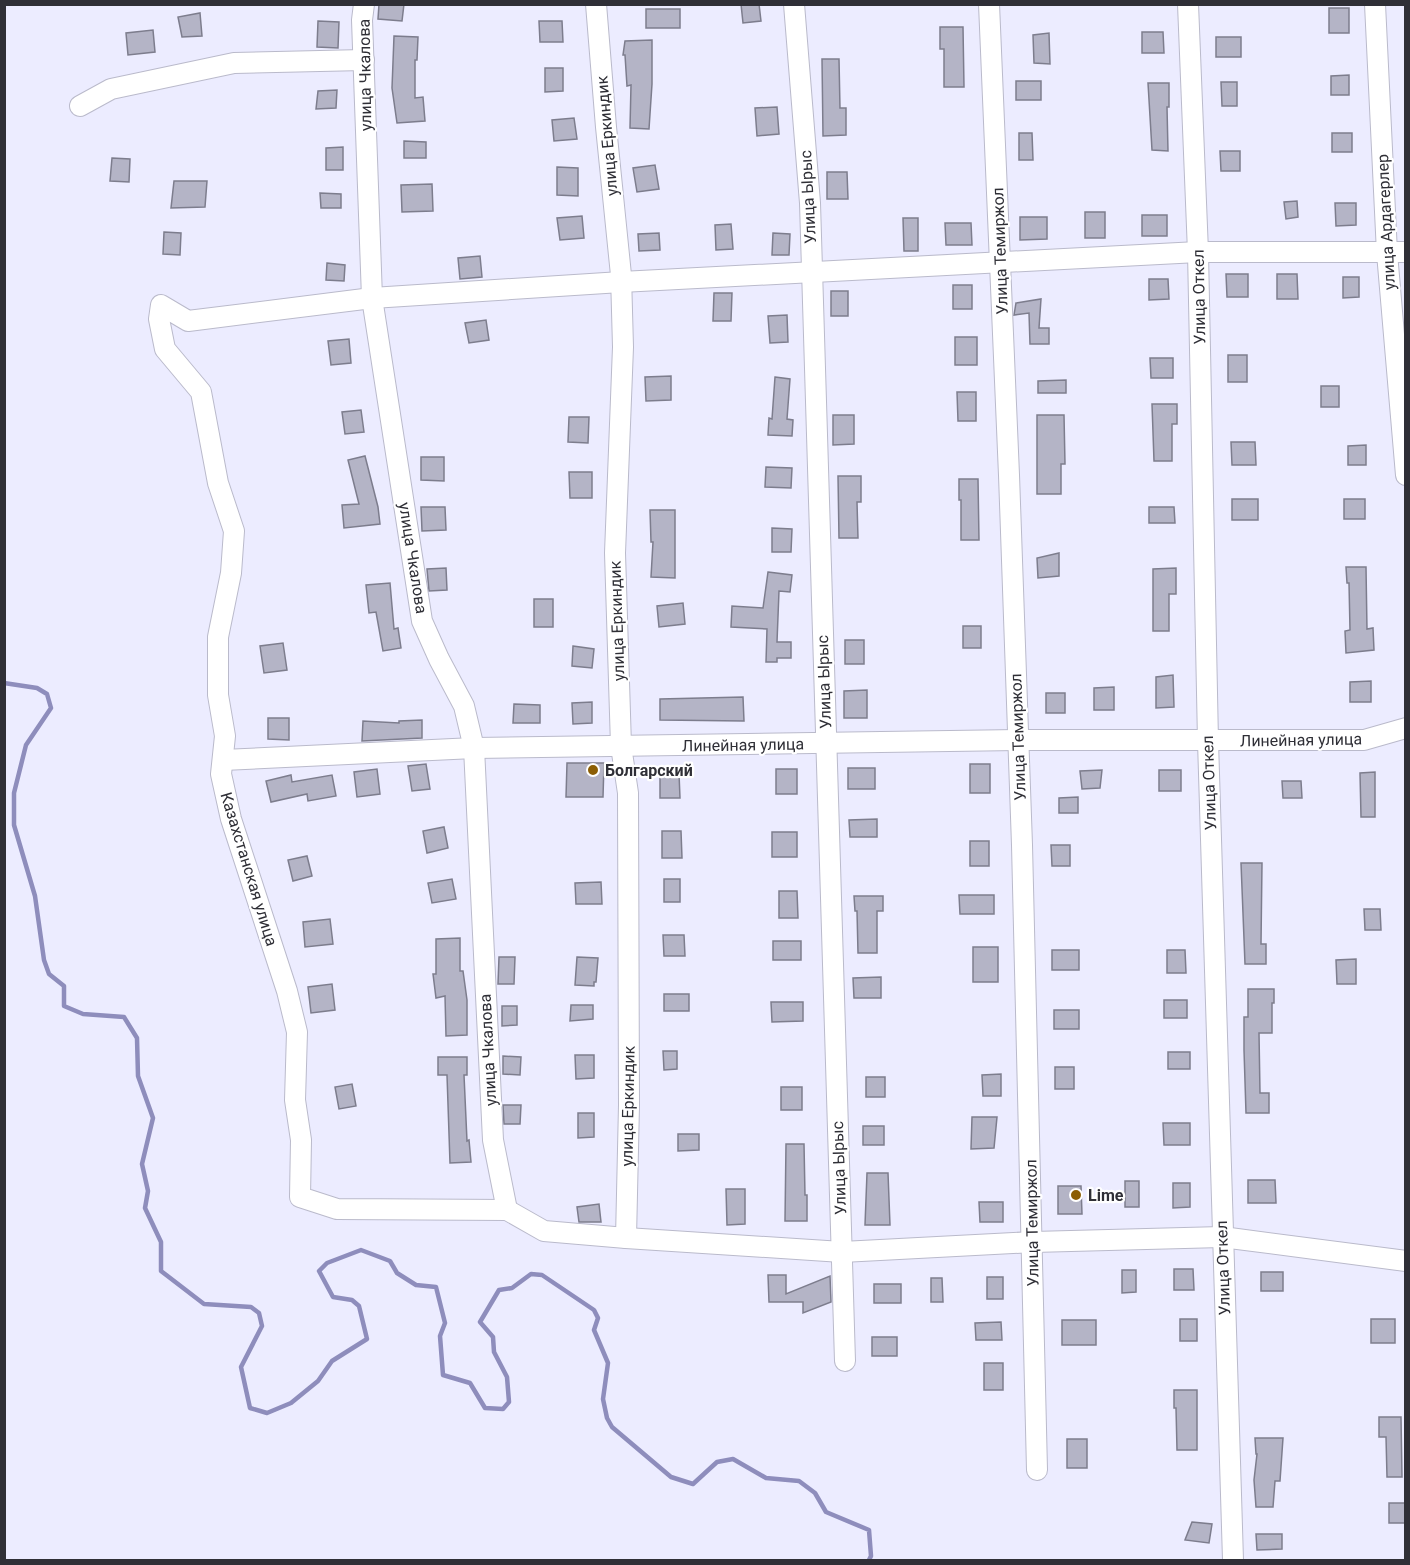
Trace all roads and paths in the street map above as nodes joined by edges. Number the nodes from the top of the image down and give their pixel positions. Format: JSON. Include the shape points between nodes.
{"nodes":[{"id":1,"x":364,"y":4,"type":"edge"},
{"id":2,"x":596,"y":4,"type":"edge"},
{"id":3,"x":794,"y":4,"type":"edge"},
{"id":4,"x":990,"y":4,"type":"edge"},
{"id":5,"x":1188,"y":4,"type":"edge"},
{"id":6,"x":1376,"y":4,"type":"edge"},
{"id":7,"x":364,"y":60,"type":"junction"},
{"id":8,"x":80,"y":106,"type":"dead end"},
{"id":9,"x":1198,"y":252,"type":"junction"},
{"id":10,"x":1396,"y":253,"type":"edge"},
{"id":11,"x":1000,"y":263,"type":"junction"},
{"id":12,"x":812,"y":274,"type":"junction"},
{"id":13,"x":621,"y":282,"type":"junction"},
{"id":14,"x":372,"y":298,"type":"junction"},
{"id":15,"x":1406,"y":475,"type":"edge"},
{"id":16,"x":1406,"y":728,"type":"edge"},
{"id":17,"x":1018,"y":740,"type":"junction"},
{"id":18,"x":1208,"y":741,"type":"junction"},
{"id":19,"x":826,"y":744,"type":"junction"},
{"id":20,"x":621,"y":746,"type":"junction"},
{"id":21,"x":474,"y":748,"type":"junction"},
{"id":22,"x":223,"y":760,"type":"junction"},
{"id":23,"x":507,"y":1210,"type":"junction"},
{"id":24,"x":1222,"y":1237,"type":"junction"},
{"id":25,"x":626,"y":1238,"type":"junction"},
{"id":26,"x":1033,"y":1242,"type":"junction"},
{"id":27,"x":842,"y":1252,"type":"junction"},
{"id":28,"x":1406,"y":1261,"type":"edge"},
{"id":29,"x":846,"y":1361,"type":"dead end"},
{"id":30,"x":1037,"y":1470,"type":"dead end"},
{"id":31,"x":1233,"y":1560,"type":"edge"}],
"edges":[{"from":1,"to":7,"type":"street","name":"улица Чкалова"},
{"from":2,"to":13,"type":"street","name":"улица Еркиндик"},
{"from":3,"to":12,"type":"street","name":"Улица Ырыс"},
{"from":4,"to":11,"type":"street","name":"Улица Темиржол"},
{"from":5,"to":9,"type":"street","name":"Улица Откел"},
{"from":6,"to":10,"type":"street","name":"улица Ардагерлер"},
{"from":7,"to":8,"type":"street","via":[[234,63],[111,88]]},
{"from":7,"to":14,"type":"street","name":"улица Чкалова"},
{"from":9,"to":10,"type":"street"},
{"from":9,"to":11,"type":"street"},
{"from":9,"to":18,"type":"street","name":"Улица Откел"},
{"from":10,"to":15,"type":"street","name":"улица Ардагерлер"},
{"from":11,"to":12,"type":"street"},
{"from":11,"to":17,"type":"street","name":"Улица Темиржол"},
{"from":12,"to":13,"type":"street"},
{"from":12,"to":19,"type":"street","name":"Улица Ырыс"},
{"from":13,"to":14,"type":"street"},
{"from":13,"to":20,"type":"street","name":"улица Еркиндик","via":[[623,347],[615,553]]},
{"from":14,"to":21,"type":"street","name":"улица Чкалова","via":[[422,621],[464,706]]},
{"from":14,"to":22,"type":"street","name":"Казахстанская улица","via":[[188,321],[161,306],[159,320],[165,349],[201,392],[218,483],[234,531],[231,573],[218,637]]},
{"from":16,"to":18,"type":"street","name":"Линейная улица","via":[[1364,740]]},
{"from":17,"to":18,"type":"street","name":"Линейная улица"},
{"from":17,"to":19,"type":"street","name":"Линейная улица"},
{"from":17,"to":26,"type":"street","name":"Улица Темиржол"},
{"from":18,"to":24,"type":"street","name":"Улица Откел"},
{"from":19,"to":20,"type":"street","name":"Линейная улица"},
{"from":19,"to":27,"type":"street","name":"Улица Ырыс"},
{"from":20,"to":21,"type":"street","name":"Линейная улица"},
{"from":20,"to":25,"type":"street","name":"улица Еркиндик","via":[[628,793]]},
{"from":21,"to":22,"type":"street","name":"Линейная улица"},
{"from":21,"to":23,"type":"street","name":"улица Чкалова","via":[[493,1140]]},
{"from":22,"to":23,"type":"street","name":"Казахстанская улица","via":[[221,774],[231,819],[297,1032],[295,1100],[301,1140],[300,1197],[337,1209]]},
{"from":23,"to":25,"type":"street","via":[[544,1231]]},
{"from":24,"to":26,"type":"street"},
{"from":24,"to":28,"type":"street"},
{"from":24,"to":31,"type":"street","name":"Улица Откел"},
{"from":25,"to":27,"type":"street"},
{"from":26,"to":27,"type":"street"},
{"from":26,"to":30,"type":"street","name":"Улица Темиржол"},
{"from":27,"to":29,"type":"street","name":"Улица Ырыс"}]}
